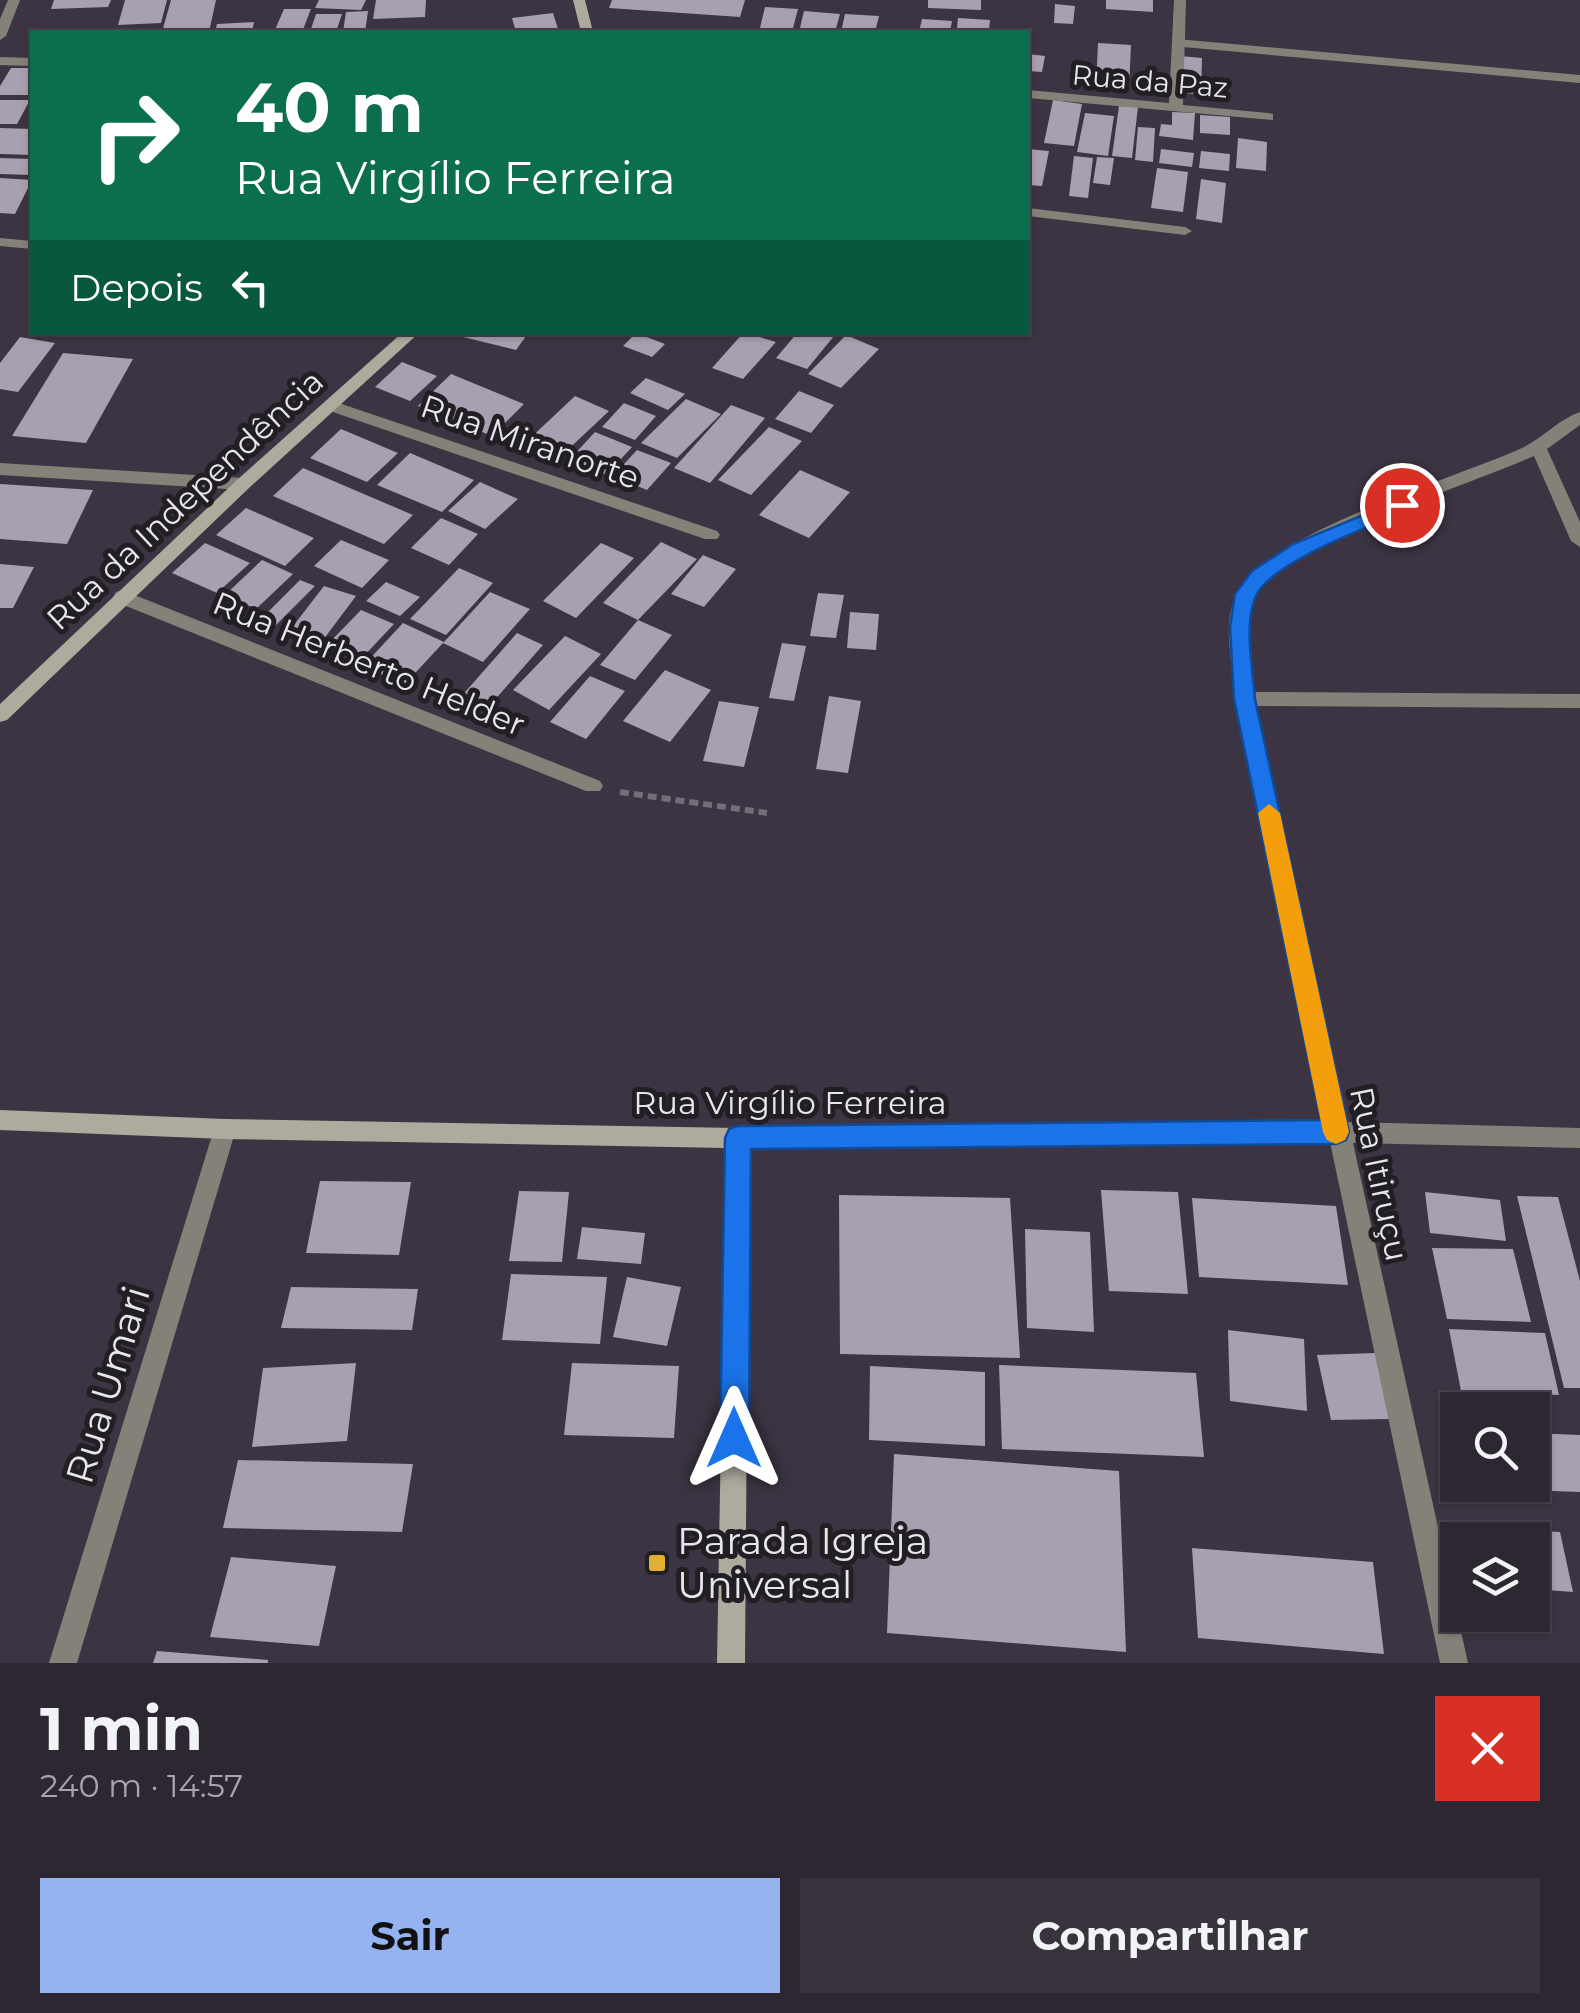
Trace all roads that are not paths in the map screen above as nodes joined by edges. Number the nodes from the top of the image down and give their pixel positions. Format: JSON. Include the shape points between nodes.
{"nodes":[{"id":1,"x":14,"y":0,"type":"edge"},
{"id":2,"x":579,"y":0,"type":"edge"},
{"id":3,"x":1180,"y":0,"type":"edge"},
{"id":4,"x":586,"y":30,"type":"edge"},
{"id":5,"x":0,"y":36,"type":"edge"},
{"id":6,"x":1178,"y":43,"type":"junction"},
{"id":7,"x":0,"y":61,"type":"edge"},
{"id":8,"x":30,"y":62,"type":"edge"},
{"id":9,"x":1580,"y":79,"type":"edge"},
{"id":10,"x":1030,"y":94,"type":"edge"},
{"id":11,"x":1176,"y":108,"type":"junction"},
{"id":12,"x":1268,"y":117,"type":"dead end"},
{"id":13,"x":1030,"y":212,"type":"edge"},
{"id":14,"x":1185,"y":231,"type":"dead end"},
{"id":15,"x":0,"y":242,"type":"edge"},
{"id":16,"x":30,"y":245,"type":"edge"},
{"id":17,"x":410,"y":335,"type":"edge"},
{"id":18,"x":330,"y":406,"type":"junction"},
{"id":19,"x":1580,"y":417,"type":"edge"},
{"id":20,"x":1538,"y":447,"type":"junction"},
{"id":21,"x":0,"y":469,"type":"edge"},
{"id":22,"x":243,"y":484,"type":"junction"},
{"id":23,"x":712,"y":534,"type":"dead end"},
{"id":24,"x":1580,"y":541,"type":"edge"},
{"id":25,"x":122,"y":597,"type":"junction"},
{"id":26,"x":1245,"y":699,"type":"junction"},
{"id":27,"x":1580,"y":701,"type":"edge"},
{"id":28,"x":0,"y":715,"type":"edge"},
{"id":29,"x":593,"y":786,"type":"dead end"},
{"id":30,"x":0,"y":1120,"type":"edge"},
{"id":31,"x":225,"y":1129,"type":"junction"},
{"id":32,"x":1336,"y":1132,"type":"junction"},
{"id":33,"x":738,"y":1138,"type":"junction"},
{"id":34,"x":1580,"y":1138,"type":"edge"},
{"id":35,"x":63,"y":1663,"type":"edge"},
{"id":36,"x":731,"y":1663,"type":"edge"},
{"id":37,"x":1454,"y":1663,"type":"edge"}],
"edges":[{"from":1,"to":5,"type":"street"},
{"from":2,"to":4,"type":"street"},
{"from":3,"to":6,"type":"street"},
{"from":6,"to":9,"type":"street"},
{"from":6,"to":11,"type":"street"},
{"from":7,"to":8,"type":"street"},
{"from":10,"to":11,"type":"street","name":"Rua da Paz"},
{"from":11,"to":12,"type":"street","name":"Rua da Paz"},
{"from":13,"to":14,"type":"street"},
{"from":15,"to":16,"type":"street"},
{"from":17,"to":18,"type":"street","name":"Rua da Independência"},
{"from":18,"to":22,"type":"street","name":"Rua da Independência"},
{"from":18,"to":23,"type":"street","name":"Rua Miranorte"},
{"from":19,"to":20,"type":"street","name":"Rua Itiruçu"},
{"from":20,"to":24,"type":"street"},
{"from":20,"to":26,"type":"street","name":"Rua Itiruçu","via":[[1300,549],[1260,576],[1245,594],[1240,627]]},
{"from":21,"to":22,"type":"street"},
{"from":22,"to":25,"type":"street","name":"Rua da Independência"},
{"from":25,"to":28,"type":"street","name":"Rua da Independência"},
{"from":25,"to":29,"type":"street","name":"Rua Herberto Helder"},
{"from":26,"to":27,"type":"street"},
{"from":26,"to":32,"type":"street","name":"Rua Itiruçu"},
{"from":30,"to":31,"type":"street","name":"Rua Virgílio Ferreira"},
{"from":31,"to":33,"type":"street","name":"Rua Virgílio Ferreira"},
{"from":31,"to":35,"type":"street","name":"Rua Umari"},
{"from":32,"to":33,"type":"street","name":"Rua Virgílio Ferreira"},
{"from":32,"to":34,"type":"street","name":"Rua Virgílio Ferreira"},
{"from":32,"to":37,"type":"street","name":"Rua Itiruçu"},
{"from":33,"to":36,"type":"street"}]}
